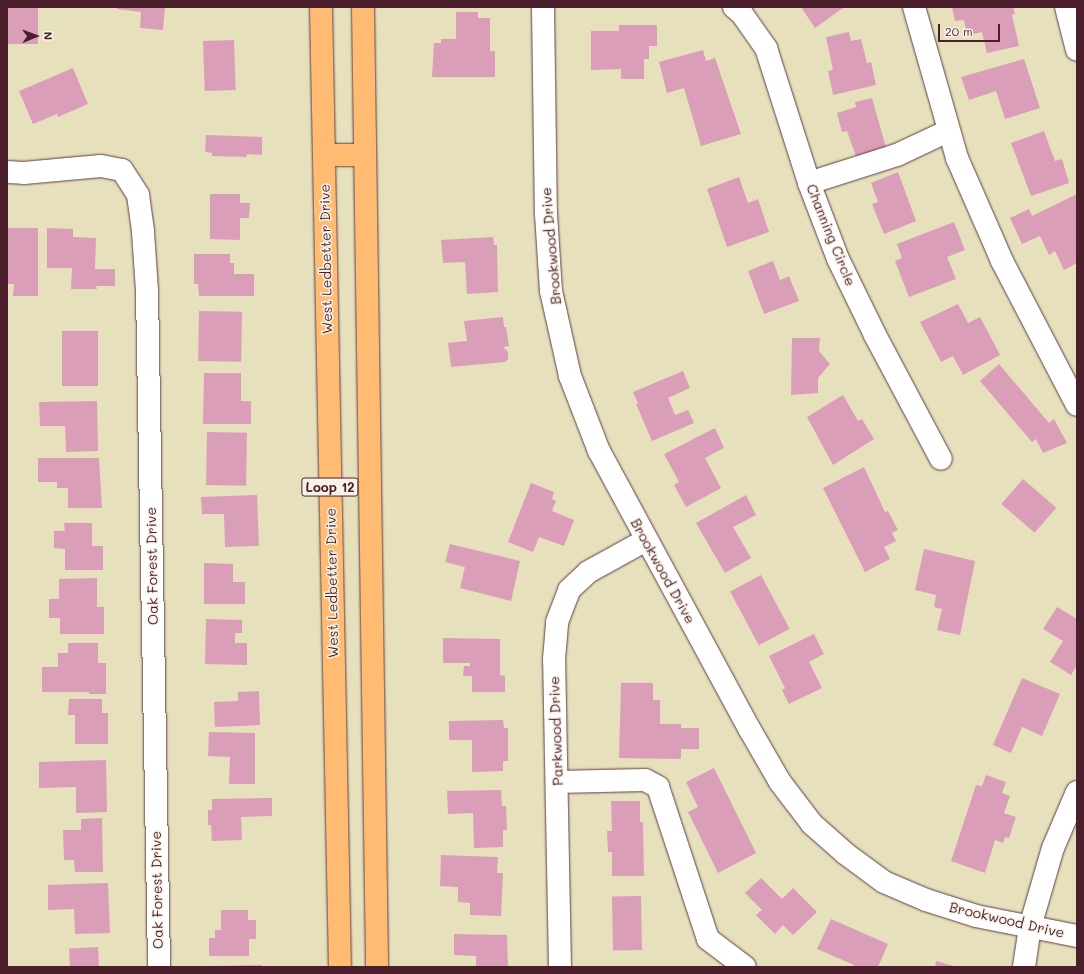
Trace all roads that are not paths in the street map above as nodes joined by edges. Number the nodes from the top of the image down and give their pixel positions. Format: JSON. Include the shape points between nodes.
{"nodes":[{"id":1,"x":321,"y":7,"type":"edge"},
{"id":2,"x":363,"y":7,"type":"edge"},
{"id":3,"x":543,"y":7,"type":"edge"},
{"id":4,"x":734,"y":7,"type":"edge"},
{"id":5,"x":914,"y":7,"type":"edge"},
{"id":6,"x":1066,"y":7,"type":"edge"},
{"id":7,"x":1077,"y":50,"type":"edge"},
{"id":8,"x":948,"y":130,"type":"junction"},
{"id":9,"x":324,"y":155,"type":"junction"},
{"id":10,"x":365,"y":155,"type":"junction"},
{"id":11,"x":7,"y":172,"type":"edge"},
{"id":12,"x":809,"y":183,"type":"junction"},
{"id":13,"x":1077,"y":405,"type":"edge"},
{"id":14,"x":941,"y":459,"type":"dead end"},
{"id":15,"x":646,"y":540,"type":"junction"},
{"id":16,"x":557,"y":782,"type":"junction"},
{"id":17,"x":1077,"y":792,"type":"edge"},
{"id":18,"x":1030,"y":927,"type":"junction"},
{"id":19,"x":1077,"y":936,"type":"edge"},
{"id":20,"x":159,"y":967,"type":"edge"},
{"id":21,"x":340,"y":967,"type":"edge"},
{"id":22,"x":377,"y":967,"type":"edge"},
{"id":23,"x":560,"y":967,"type":"edge"},
{"id":24,"x":745,"y":967,"type":"edge"},
{"id":25,"x":1024,"y":967,"type":"edge"}],
"edges":[{"from":1,"to":9,"type":"main road","name":"West Ledbetter Drive","number":"Loop 12"},
{"from":2,"to":10,"type":"main road","number":"Loop 12"},
{"from":3,"to":15,"type":"street","name":"Brookwood Drive","via":[[546,214],[551,292],[570,376],[596,444]]},
{"from":4,"to":12,"type":"street","name":"Channing Circle","via":[[766,48]]},
{"from":5,"to":8,"type":"street"},
{"from":6,"to":7,"type":"street"},
{"from":8,"to":12,"type":"street","via":[[897,155]]},
{"from":8,"to":13,"type":"street","via":[[957,158],[1002,260]]},
{"from":9,"to":10,"type":"main road"},
{"from":9,"to":21,"type":"main road","name":"West Ledbetter Drive","number":"Loop 12"},
{"from":10,"to":22,"type":"main road","number":"Loop 12"},
{"from":11,"to":20,"type":"street","name":"Oak Forest Drive","via":[[24,173],[100,166],[122,170],[138,195],[147,291]]},
{"from":12,"to":14,"type":"street","name":"Channing Circle","via":[[838,259]]},
{"from":15,"to":16,"type":"street","name":"Parkwood Drive","via":[[588,572],[569,590],[557,622],[554,659]]},
{"from":15,"to":18,"type":"street","name":"Brookwood Drive","via":[[776,775],[812,824],[846,854],[884,882],[926,900],[976,916]]},
{"from":16,"to":23,"type":"street","name":"Parkwood Drive"},
{"from":16,"to":24,"type":"street","via":[[645,780],[658,787],[708,939]]},
{"from":17,"to":18,"type":"street","via":[[1053,848]]},
{"from":18,"to":19,"type":"street","name":"Brookwood Drive"},
{"from":18,"to":25,"type":"street"}]}
